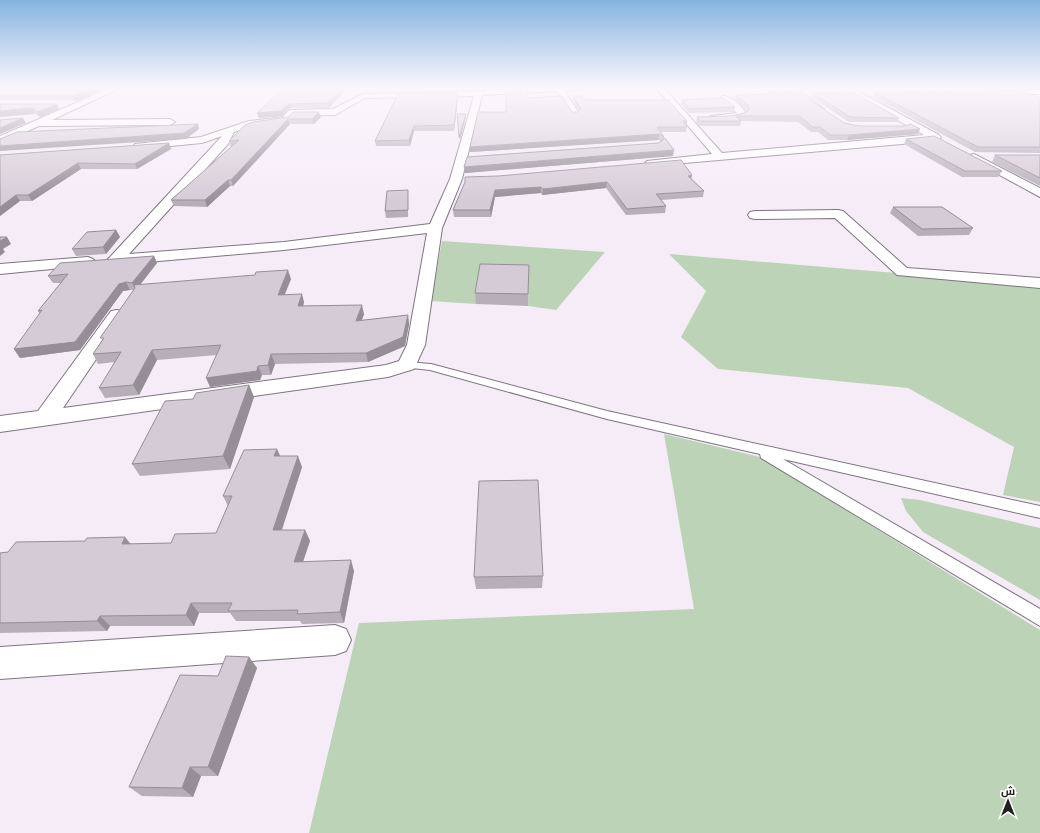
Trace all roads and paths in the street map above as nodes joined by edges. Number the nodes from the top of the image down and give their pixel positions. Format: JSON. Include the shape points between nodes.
{"nodes":[{"id":1,"x":31,"y":126,"type":"edge"},
{"id":2,"x":244,"y":126,"type":"edge"},
{"id":3,"x":470,"y":126,"type":"edge"},
{"id":4,"x":692,"y":126,"type":"edge"},
{"id":5,"x":894,"y":127,"type":"edge"},
{"id":6,"x":915,"y":127,"type":"joint"},
{"id":7,"x":230,"y":131,"type":"junction"},
{"id":8,"x":935,"y":137,"type":"junction"},
{"id":9,"x":0,"y":140,"type":"edge"},
{"id":10,"x":948,"y":144,"type":"edge"},
{"id":11,"x":126,"y":147,"type":"edge"},
{"id":12,"x":720,"y":157,"type":"junction"},
{"id":13,"x":996,"y":157,"type":"edge"},
{"id":14,"x":461,"y":158,"type":"junction"},
{"id":15,"x":476,"y":158,"type":"edge"},
{"id":16,"x":643,"y":164,"type":"edge"},
{"id":17,"x":1006,"y":174,"type":"junction"},
{"id":18,"x":1026,"y":174,"type":"edge"},
{"id":19,"x":1040,"y":193,"type":"edge"},
{"id":20,"x":755,"y":215,"type":"dead end"},
{"id":21,"x":435,"y":228,"type":"junction"},
{"id":22,"x":116,"y":260,"type":"junction"},
{"id":23,"x":0,"y":269,"type":"edge"},
{"id":24,"x":1040,"y":283,"type":"edge"},
{"id":25,"x":126,"y":302,"type":"edge"},
{"id":26,"x":406,"y":365,"type":"junction"},
{"id":27,"x":45,"y":418,"type":"junction"},
{"id":28,"x":0,"y":424,"type":"edge"},
{"id":29,"x":756,"y":449,"type":"junction"},
{"id":30,"x":1040,"y":512,"type":"edge"},
{"id":31,"x":1040,"y":618,"type":"edge"},
{"id":32,"x":335,"y":640,"type":"dead end"},
{"id":33,"x":0,"y":664,"type":"edge"}],
"edges":[{"from":1,"to":9,"type":"street"},
{"from":2,"to":7,"type":"street"},
{"from":3,"to":14,"type":"street"},
{"from":4,"to":12,"type":"street"},
{"from":5,"to":6,"type":"street"},
{"from":6,"to":8,"type":"street"},
{"from":7,"to":11,"type":"street","via":[[202,140]]},
{"from":7,"to":22,"type":"street","via":[[224,142]]},
{"from":8,"to":10,"type":"street"},
{"from":8,"to":12,"type":"street"},
{"from":12,"to":16,"type":"street"},
{"from":13,"to":17,"type":"street","via":[[970,156]]},
{"from":14,"to":15,"type":"street"},
{"from":14,"to":21,"type":"street","via":[[463,179]]},
{"from":17,"to":18,"type":"street"},
{"from":17,"to":19,"type":"street"},
{"from":20,"to":24,"type":"street","via":[[838,214],[903,272]]},
{"from":21,"to":22,"type":"street","via":[[284,246]]},
{"from":21,"to":26,"type":"street","via":[[416,345]]},
{"from":22,"to":23,"type":"street"},
{"from":25,"to":27,"type":"street"},
{"from":26,"to":27,"type":"street","via":[[388,370]]},
{"from":26,"to":29,"type":"lane","via":[[431,367],[607,415]]},
{"from":27,"to":28,"type":"street"},
{"from":29,"to":30,"type":"lane"},
{"from":29,"to":31,"type":"lane"},
{"from":32,"to":33,"type":"street"}]}
